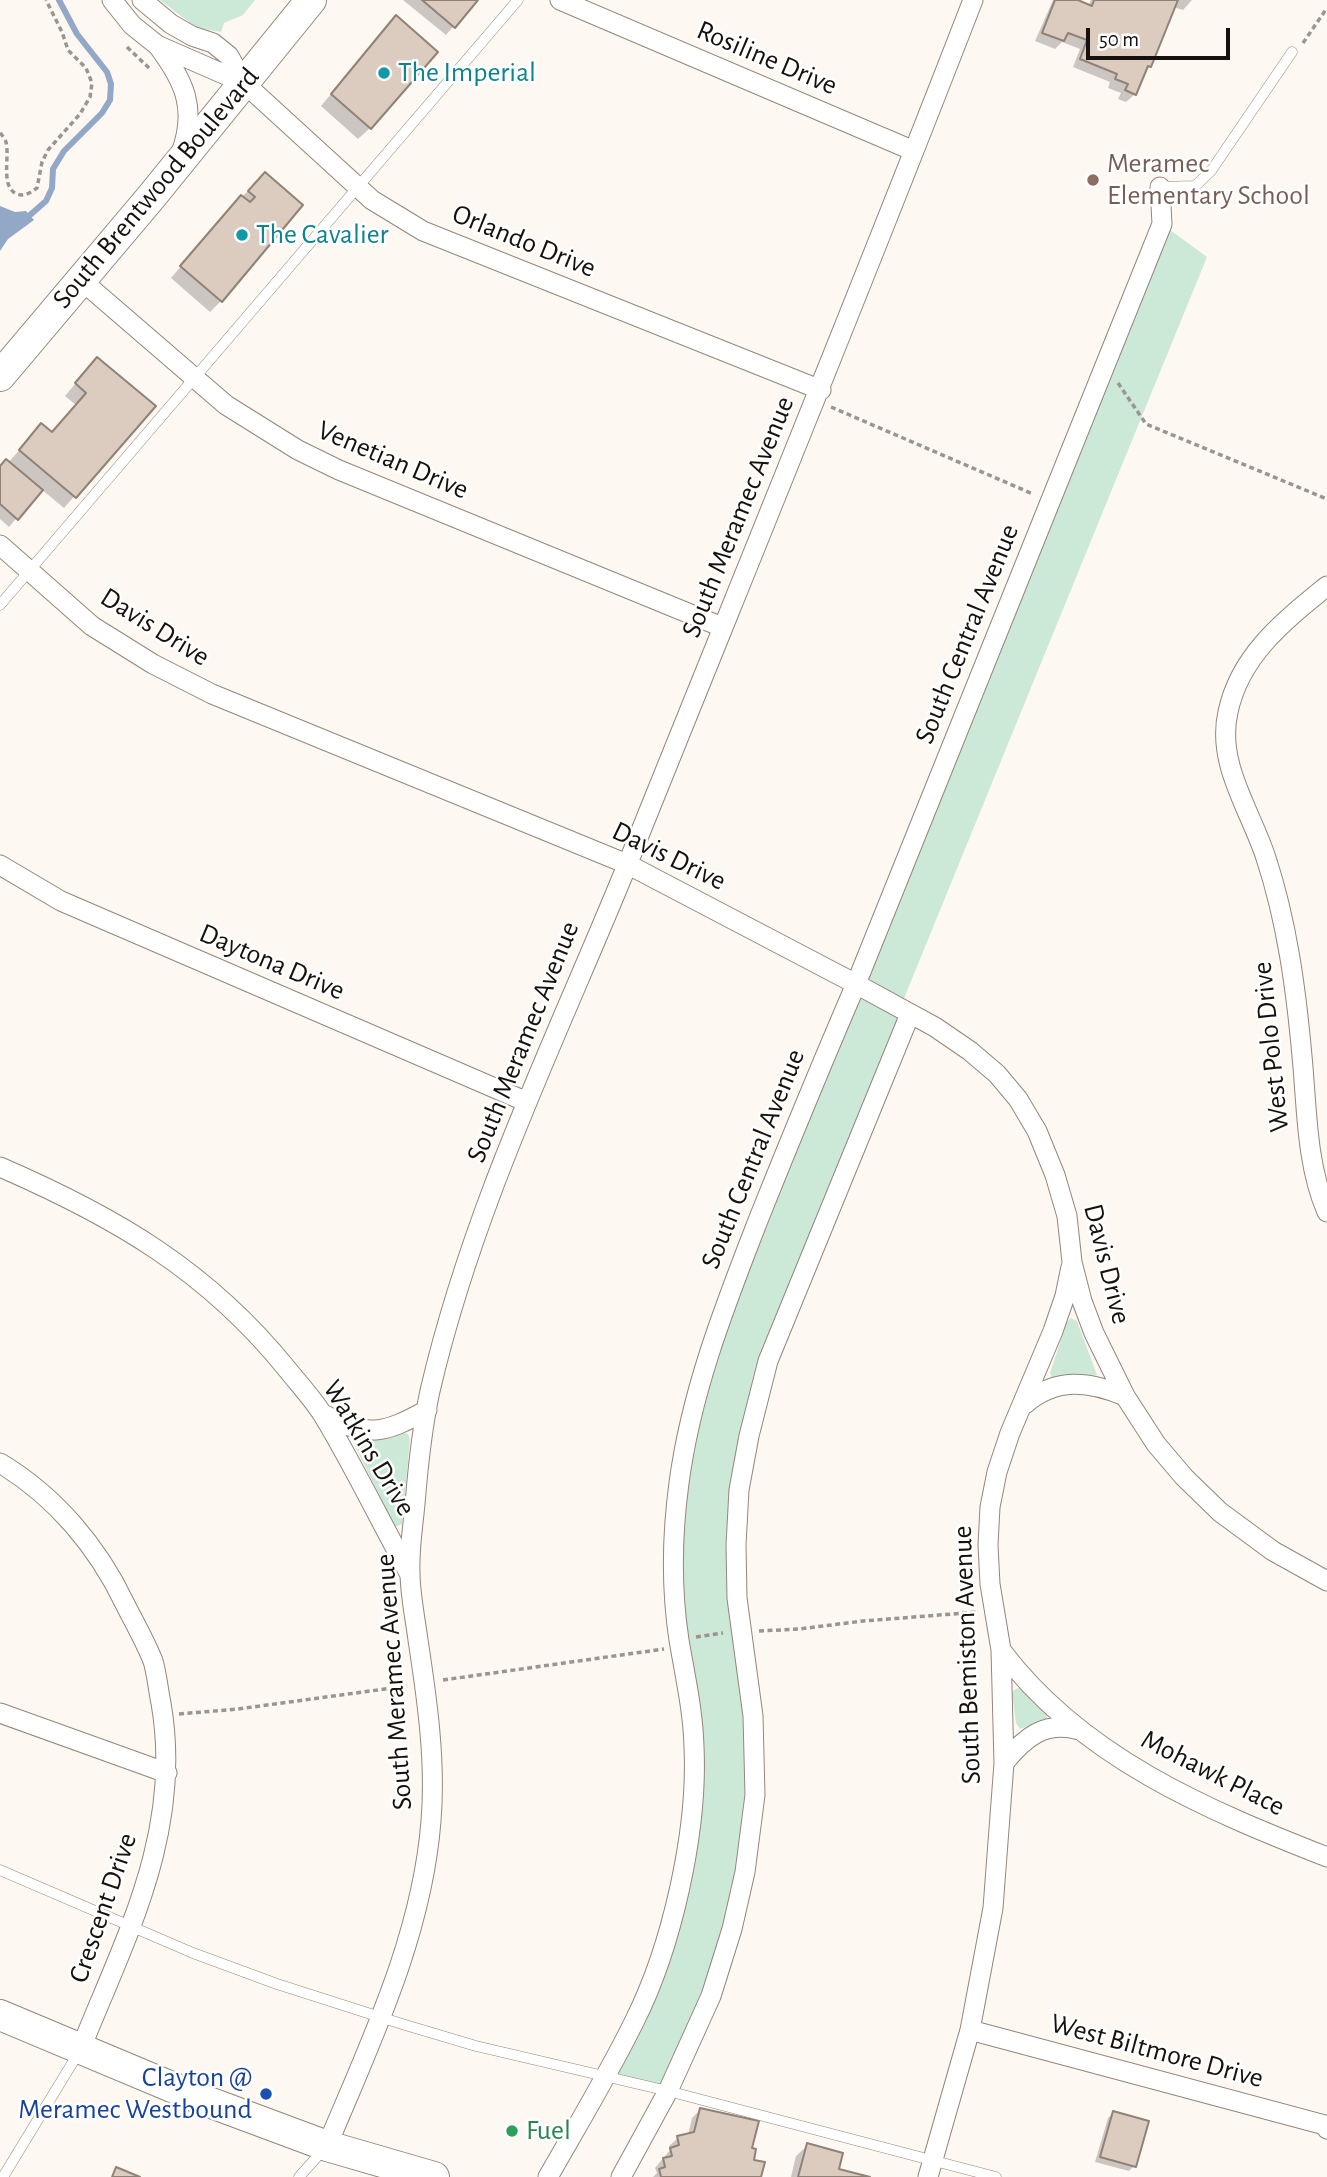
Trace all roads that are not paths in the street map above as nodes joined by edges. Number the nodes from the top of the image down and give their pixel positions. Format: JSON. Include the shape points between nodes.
{"nodes":[{"id":1,"x":113,"y":0,"type":"edge"},
{"id":2,"x":142,"y":0,"type":"edge"},
{"id":3,"x":311,"y":0,"type":"edge"},
{"id":4,"x":518,"y":0,"type":"edge"},
{"id":5,"x":559,"y":0,"type":"edge"},
{"id":6,"x":973,"y":0,"type":"edge"},
{"id":7,"x":157,"y":45,"type":"junction"},
{"id":8,"x":1292,"y":52,"type":"road end"},
{"id":9,"x":244,"y":83,"type":"junction"},
{"id":10,"x":914,"y":151,"type":"junction"},
{"id":11,"x":175,"y":167,"type":"junction"},
{"id":12,"x":358,"y":187,"type":"junction"},
{"id":13,"x":1160,"y":187,"type":"joint"},
{"id":14,"x":81,"y":280,"type":"junction"},
{"id":15,"x":0,"y":376,"type":"edge"},
{"id":16,"x":195,"y":378,"type":"junction"},
{"id":17,"x":819,"y":395,"type":"junction"},
{"id":18,"x":0,"y":545,"type":"edge"},
{"id":19,"x":29,"y":570,"type":"junction"},
{"id":20,"x":1327,"y":586,"type":"edge"},
{"id":21,"x":0,"y":605,"type":"edge"},
{"id":22,"x":722,"y":627,"type":"junction"},
{"id":23,"x":627,"y":864,"type":"junction"},
{"id":24,"x":0,"y":865,"type":"edge"},
{"id":25,"x":856,"y":984,"type":"junction"},
{"id":26,"x":910,"y":1014,"type":"junction"},
{"id":27,"x":527,"y":1102,"type":"junction"},
{"id":28,"x":0,"y":1167,"type":"edge"},
{"id":29,"x":1327,"y":1212,"type":"edge"},
{"id":30,"x":1072,"y":1262,"type":"junction"},
{"id":31,"x":1125,"y":1396,"type":"junction"},
{"id":32,"x":1023,"y":1405,"type":"junction"},
{"id":33,"x":427,"y":1410,"type":"junction"},
{"id":34,"x":322,"y":1413,"type":"junction"},
{"id":35,"x":0,"y":1463,"type":"edge"},
{"id":36,"x":410,"y":1574,"type":"junction"},
{"id":37,"x":1327,"y":1581,"type":"edge"},
{"id":38,"x":1000,"y":1650,"type":"junction"},
{"id":39,"x":0,"y":1713,"type":"edge"},
{"id":40,"x":1079,"y":1730,"type":"junction"},
{"id":41,"x":1004,"y":1762,"type":"junction"},
{"id":42,"x":167,"y":1773,"type":"junction"},
{"id":43,"x":1327,"y":1857,"type":"edge"},
{"id":44,"x":0,"y":1870,"type":"edge"},
{"id":45,"x":130,"y":1927,"type":"junction"},
{"id":46,"x":0,"y":2015,"type":"edge"},
{"id":47,"x":381,"y":2017,"type":"junction"},
{"id":48,"x":970,"y":2030,"type":"junction"},
{"id":49,"x":81,"y":2048,"type":"junction"},
{"id":50,"x":604,"y":2077,"type":"junction"},
{"id":51,"x":668,"y":2091,"type":"junction"},
{"id":52,"x":1326,"y":2125,"type":"edge"},
{"id":53,"x":327,"y":2146,"type":"junction"},
{"id":54,"x":930,"y":2169,"type":"edge"},
{"id":55,"x":3,"y":2177,"type":"edge"},
{"id":56,"x":299,"y":2177,"type":"edge"},
{"id":57,"x":434,"y":2177,"type":"edge"},
{"id":58,"x":548,"y":2177,"type":"edge"},
{"id":59,"x":621,"y":2177,"type":"edge"},
{"id":60,"x":996,"y":2177,"type":"edge"}],
"edges":[{"from":1,"to":7,"type":"street"},
{"from":2,"to":9,"type":"street","via":[[191,36],[213,43],[229,56]]},
{"from":3,"to":9,"type":"main road","name":"South Brentwood Boulevard"},
{"from":4,"to":12,"type":"lane"},
{"from":5,"to":10,"type":"street","name":"Rosiline Drive"},
{"from":6,"to":10,"type":"street","name":"South Meramec Avenue"},
{"from":7,"to":9,"type":"street"},
{"from":7,"to":11,"type":"street","via":[[177,72],[189,119]]},
{"from":8,"to":13,"type":"lane","via":[[1211,171],[1195,186]]},
{"from":9,"to":11,"type":"main road","name":"South Brentwood Boulevard"},
{"from":9,"to":12,"type":"street","name":"Orlando Drive"},
{"from":10,"to":17,"type":"street","name":"South Meramec Avenue"},
{"from":11,"to":14,"type":"main road","name":"South Brentwood Boulevard"},
{"from":12,"to":16,"type":"lane"},
{"from":12,"to":17,"type":"street","name":"Orlando Drive","via":[[423,231]]},
{"from":13,"to":25,"type":"street","name":"South Central Avenue","via":[[1162,224]]},
{"from":14,"to":15,"type":"main road","name":"South Brentwood Boulevard"},
{"from":14,"to":16,"type":"street","name":"Venetian Drive"},
{"from":16,"to":19,"type":"lane"},
{"from":16,"to":22,"type":"street","name":"Venetian Drive","via":[[256,425],[339,470]]},
{"from":17,"to":22,"type":"street","name":"South Meramec Avenue"},
{"from":18,"to":19,"type":"street","name":"Davis Drive"},
{"from":19,"to":21,"type":"lane"},
{"from":19,"to":23,"type":"street","name":"Davis Drive","via":[[93,626],[212,694]]},
{"from":20,"to":29,"type":"street","name":"West Polo Drive","via":[[1288,617],[1247,664],[1227,714],[1225,739],[1228,761],[1266,856],[1289,951],[1311,1149]]},
{"from":22,"to":23,"type":"street","name":"South Meramec Avenue"},
{"from":23,"to":25,"type":"street","name":"Davis Drive"},
{"from":23,"to":27,"type":"street","name":"South Meramec Avenue"},
{"from":24,"to":27,"type":"street","name":"Daytona Drive","via":[[61,901]]},
{"from":25,"to":26,"type":"street","name":"Davis Drive"},
{"from":25,"to":50,"type":"street","name":"South Central Avenue","via":[[721,1316],[689,1426],[674,1528],[673,1586],[694,1749],[686,1853],[657,1969]]},
{"from":26,"to":30,"type":"street","name":"Davis Drive","via":[[970,1051],[1018,1099],[1055,1175],[1067,1216]]},
{"from":26,"to":51,"type":"street","via":[[768,1361],[749,1436],[739,1490],[736,1545],[755,1782],[745,1872],[711,1996]]},
{"from":27,"to":33,"type":"street","name":"South Meramec Avenue","via":[[477,1229]]},
{"from":28,"to":34,"type":"street","name":"Watkins Drive","via":[[131,1231],[201,1281],[264,1341]]},
{"from":30,"to":31,"type":"street","name":"Davis Drive","via":[[1094,1333]]},
{"from":30,"to":32,"type":"street","name":"South Bemiston Avenue","via":[[1057,1319]]},
{"from":31,"to":32,"type":"street","via":[[1085,1384],[1067,1384],[1037,1393]]},
{"from":31,"to":37,"type":"street","name":"Davis Drive","via":[[1156,1444],[1220,1512],[1275,1552]]},
{"from":32,"to":38,"type":"street","name":"South Bemiston Avenue","via":[[997,1472],[990,1507],[988,1545]]},
{"from":33,"to":34,"type":"street","via":[[377,1431],[349,1428]]},
{"from":33,"to":36,"type":"street","name":"South Meramec Avenue"},
{"from":34,"to":36,"type":"street","name":"Watkins Drive"},
{"from":35,"to":42,"type":"street","name":"Crescent Drive","via":[[45,1495],[109,1571],[153,1662]]},
{"from":36,"to":47,"type":"street","name":"South Meramec Avenue","via":[[432,1756],[432,1820],[409,1937]]},
{"from":38,"to":40,"type":"street","name":"Mohawk Place","via":[[1020,1676]]},
{"from":38,"to":41,"type":"street","name":"South Bemiston Avenue"},
{"from":39,"to":42,"type":"street"},
{"from":40,"to":41,"type":"street","via":[[1040,1730]]},
{"from":40,"to":43,"type":"street","name":"Mohawk Place","via":[[1146,1776],[1193,1801]]},
{"from":41,"to":48,"type":"street","name":"South Bemiston Avenue","via":[[993,1908]]},
{"from":42,"to":45,"type":"street","name":"Crescent Drive","via":[[159,1840]]},
{"from":44,"to":45,"type":"lane"},
{"from":45,"to":47,"type":"lane","via":[[277,1984]]},
{"from":45,"to":49,"type":"street","name":"Crescent Drive"},
{"from":46,"to":49,"type":"main road"},
{"from":47,"to":50,"type":"lane"},
{"from":47,"to":53,"type":"street","name":"South Meramec Avenue"},
{"from":48,"to":52,"type":"street","name":"West Biltmore Drive"},
{"from":48,"to":54,"type":"street","name":"South Bemiston Avenue"},
{"from":49,"to":53,"type":"main road"},
{"from":49,"to":55,"type":"lane"},
{"from":50,"to":51,"type":"lane"},
{"from":50,"to":58,"type":"street","name":"South Central Avenue"},
{"from":51,"to":54,"type":"lane"},
{"from":51,"to":59,"type":"street"},
{"from":53,"to":56,"type":"lane"},
{"from":53,"to":57,"type":"main road"},
{"from":54,"to":60,"type":"lane"}]}
